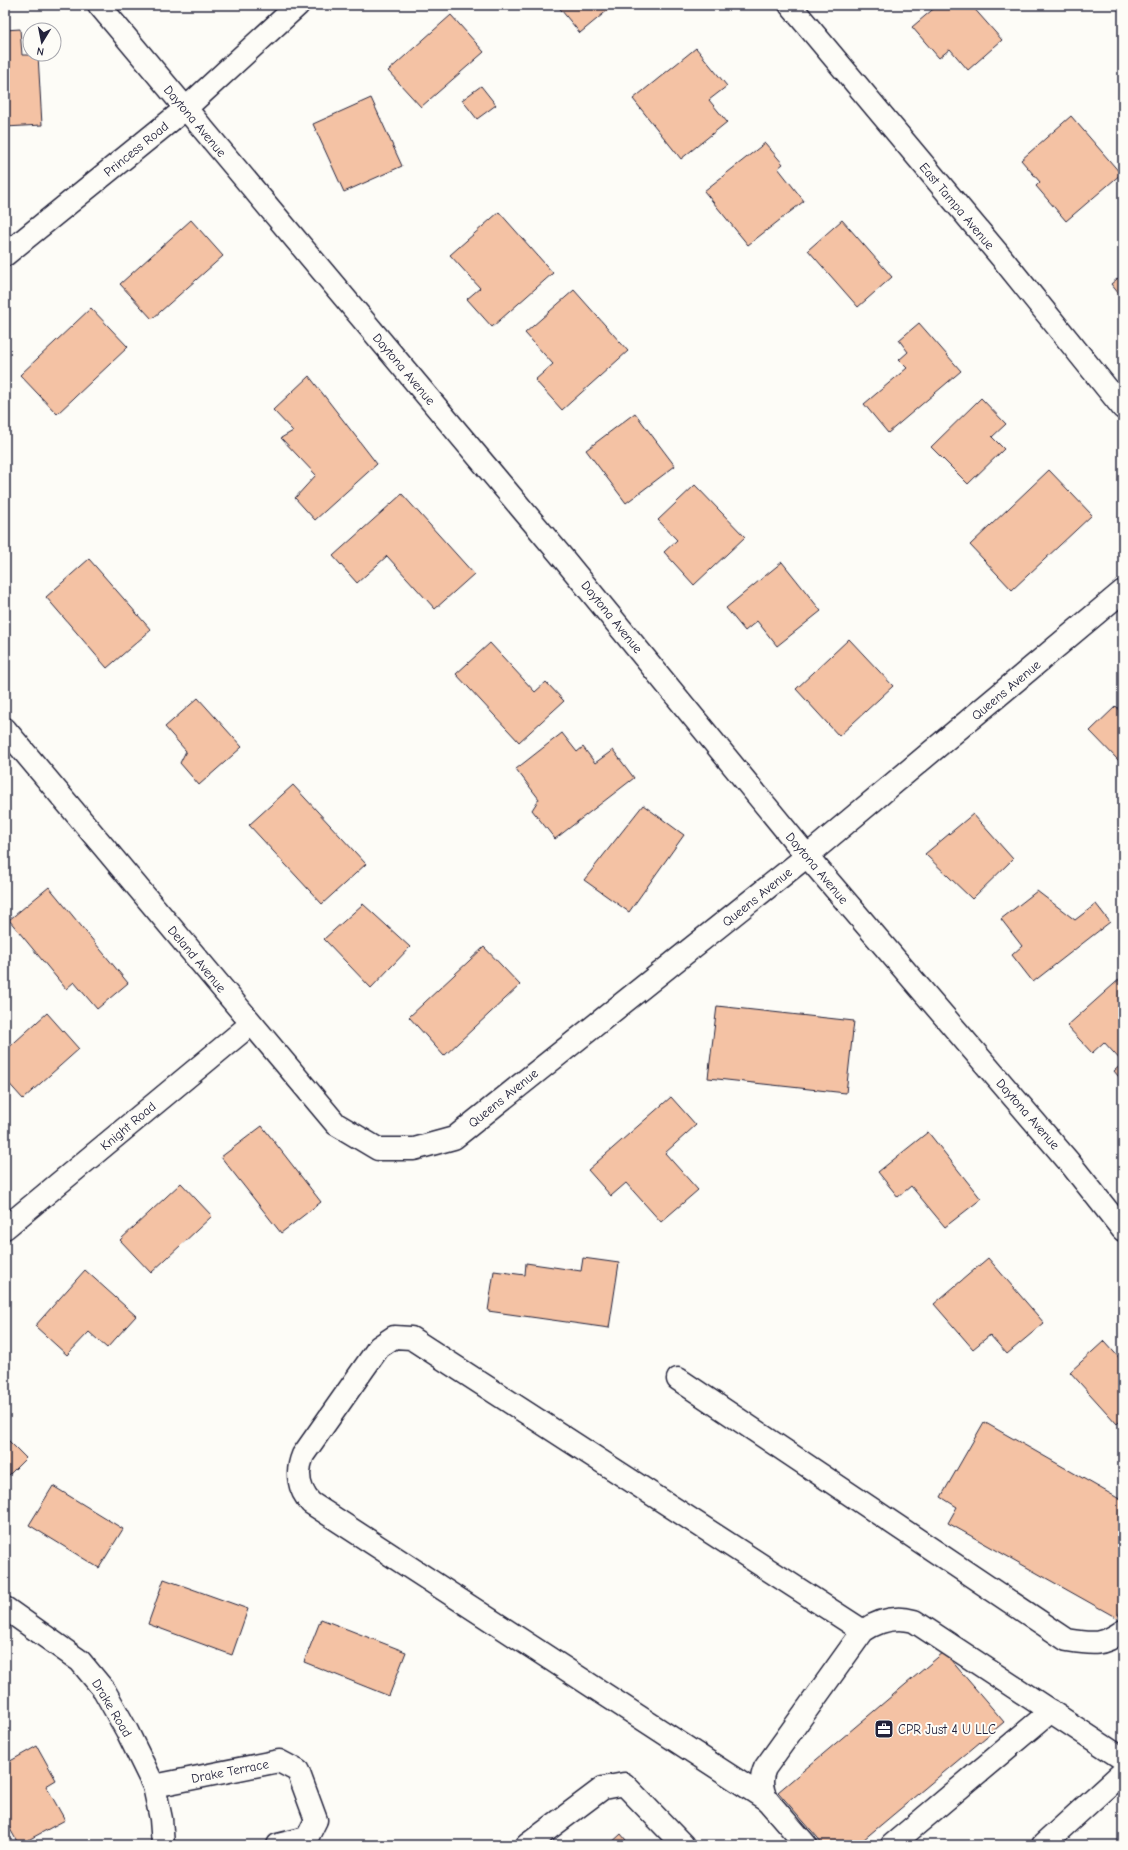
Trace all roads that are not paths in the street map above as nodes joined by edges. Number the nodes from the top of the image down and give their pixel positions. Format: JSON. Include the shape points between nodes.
{"nodes":[{"id":1,"x":99,"y":5,"type":"edge"},
{"id":2,"x":298,"y":5,"type":"edge"},
{"id":3,"x":790,"y":5,"type":"edge"},
{"id":4,"x":185,"y":109,"type":"junction"},
{"id":5,"x":5,"y":255,"type":"edge"},
{"id":6,"x":1123,"y":408,"type":"edge"},
{"id":7,"x":1123,"y":591,"type":"edge"},
{"id":8,"x":5,"y":729,"type":"edge"},
{"id":9,"x":807,"y":856,"type":"junction"},
{"id":10,"x":251,"y":1024,"type":"junction"},
{"id":11,"x":414,"y":1149,"type":"joint"},
{"id":12,"x":5,"y":1228,"type":"edge"},
{"id":13,"x":1123,"y":1230,"type":"edge"},
{"id":14,"x":678,"y":1379,"type":"dead end"},
{"id":15,"x":5,"y":1608,"type":"edge"},
{"id":16,"x":863,"y":1631,"type":"junction"},
{"id":17,"x":1123,"y":1631,"type":"edge"},
{"id":18,"x":1051,"y":1711,"type":"junction"},
{"id":19,"x":1123,"y":1759,"type":"edge"},
{"id":20,"x":1123,"y":1772,"type":"edge"},
{"id":21,"x":154,"y":1786,"type":"junction"},
{"id":22,"x":767,"y":1800,"type":"junction"},
{"id":23,"x":163,"y":1845,"type":"edge"},
{"id":24,"x":278,"y":1845,"type":"edge"},
{"id":25,"x":527,"y":1845,"type":"edge"},
{"id":26,"x":683,"y":1845,"type":"edge"},
{"id":27,"x":806,"y":1845,"type":"edge"},
{"id":28,"x":892,"y":1845,"type":"edge"},
{"id":29,"x":1043,"y":1845,"type":"edge"}],
"edges":[{"from":1,"to":4,"type":"street","name":"Daytona Avenue"},
{"from":2,"to":4,"type":"street","name":"Princess Road"},
{"from":3,"to":6,"type":"street","name":"East Tampa Avenue"},
{"from":4,"to":5,"type":"street","name":"Princess Road"},
{"from":4,"to":9,"type":"street","name":"Daytona Avenue","via":[[563,558]]},
{"from":7,"to":9,"type":"street","name":"Queens Avenue"},
{"from":8,"to":10,"type":"street","name":"Deland Avenue"},
{"from":9,"to":11,"type":"street","name":"Queens Avenue","via":[[454,1138]]},
{"from":9,"to":13,"type":"street","name":"Daytona Avenue","via":[[1069,1162]]},
{"from":10,"to":11,"type":"street","name":"Deland Avenue","via":[[336,1124],[378,1149]]},
{"from":10,"to":12,"type":"street","name":"Knight Road"},
{"from":14,"to":17,"type":"street","via":[[1067,1640],[1091,1643],[1110,1640]]},
{"from":15,"to":21,"type":"street","name":"Drake Road","via":[[80,1661],[104,1690]]},
{"from":16,"to":18,"type":"street","via":[[885,1620],[899,1618],[914,1621]]},
{"from":16,"to":22,"type":"street","via":[[764,1770],[761,1786]]},
{"from":16,"to":22,"type":"street","via":[[411,1338],[394,1337],[379,1347],[303,1455],[298,1472],[299,1478],[301,1488],[311,1503]]},
{"from":18,"to":19,"type":"street"},
{"from":18,"to":28,"type":"street"},
{"from":20,"to":29,"type":"street"},
{"from":21,"to":23,"type":"street","name":"Drake Road"},
{"from":21,"to":24,"type":"street","name":"Drake Terrace","via":[[279,1761],[298,1771],[316,1820],[307,1838]]},
{"from":22,"to":27,"type":"street"},
{"from":25,"to":26,"type":"street","via":[[603,1788],[624,1784]]}]}
